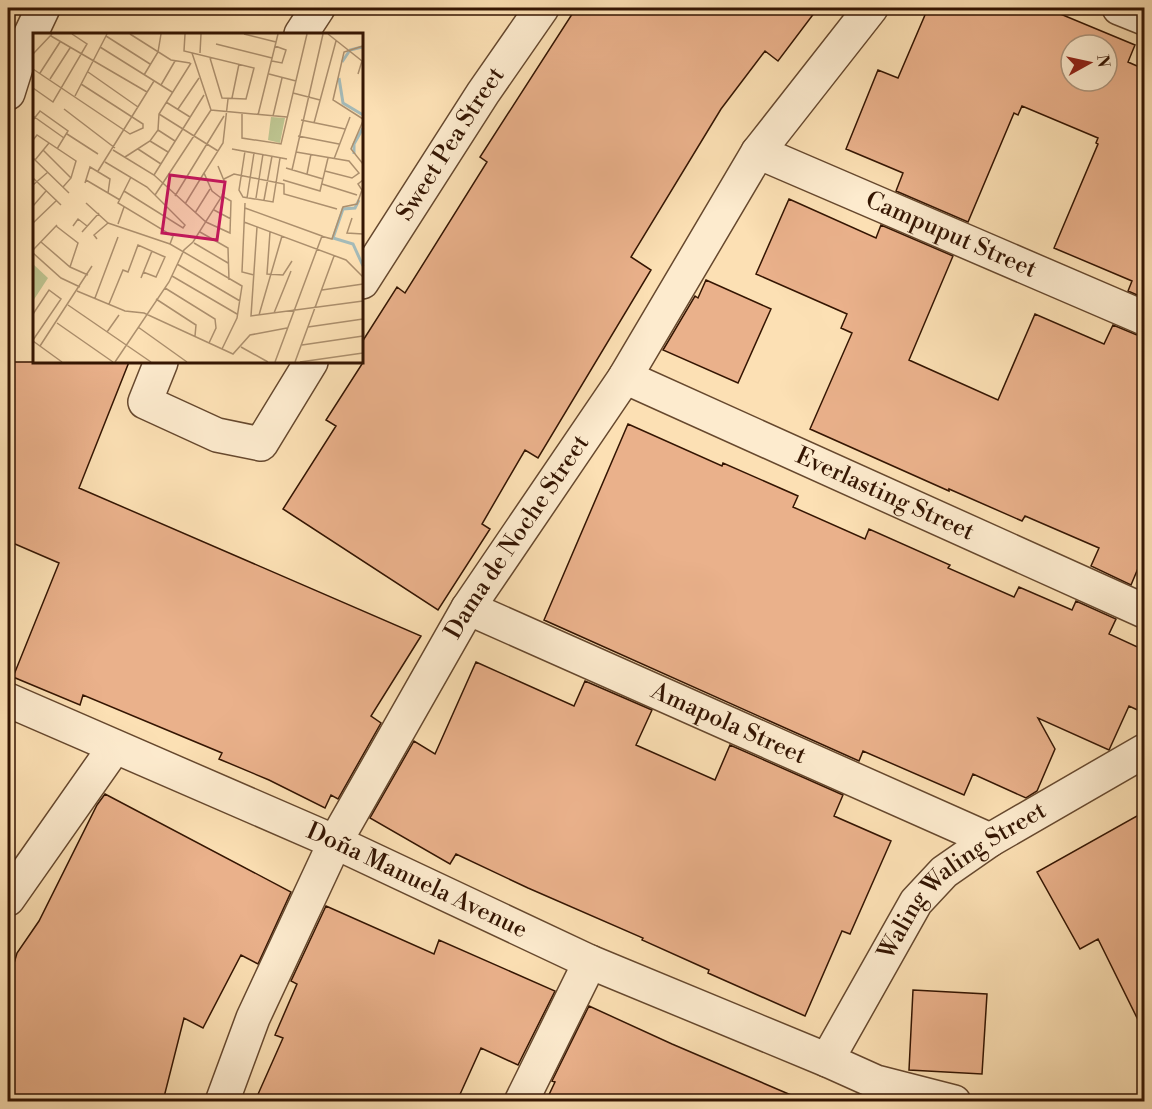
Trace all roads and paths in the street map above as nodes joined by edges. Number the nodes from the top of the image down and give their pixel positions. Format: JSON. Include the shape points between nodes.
{"nodes":[{"id":1,"x":43,"y":8,"type":"edge"},
{"id":2,"x":318,"y":8,"type":"edge"},
{"id":3,"x":542,"y":8,"type":"edge"},
{"id":4,"x":871,"y":8,"type":"edge"},
{"id":5,"x":1119,"y":8,"type":"edge"},
{"id":6,"x":1144,"y":18,"type":"edge"},
{"id":7,"x":302,"y":33,"type":"edge"},
{"id":8,"x":8,"y":93,"type":"edge"},
{"id":9,"x":758,"y":152,"type":"junction"},
{"id":10,"x":363,"y":280,"type":"edge"},
{"id":11,"x":1144,"y":318,"type":"edge"},
{"id":12,"x":161,"y":363,"type":"edge"},
{"id":13,"x":310,"y":363,"type":"edge"},
{"id":14,"x":625,"y":377,"type":"junction"},
{"id":15,"x":468,"y":608,"type":"junction"},
{"id":16,"x":1144,"y":611,"type":"edge"},
{"id":17,"x":8,"y":700,"type":"edge"},
{"id":18,"x":114,"y":748,"type":"junction"},
{"id":19,"x":1144,"y":751,"type":"edge"},
{"id":20,"x":990,"y":840,"type":"junction"},
{"id":21,"x":335,"y":842,"type":"junction"},
{"id":22,"x":8,"y":899,"type":"edge"},
{"id":23,"x":590,"y":962,"type":"junction"},
{"id":24,"x":827,"y":1060,"type":"junction"},
{"id":25,"x":874,"y":1092,"type":"edge"},
{"id":26,"x":222,"y":1101,"type":"edge"},
{"id":27,"x":521,"y":1101,"type":"edge"},
{"id":28,"x":954,"y":1101,"type":"edge"}],
"edges":[{"from":1,"to":8,"type":"street"},
{"from":2,"to":7,"type":"street"},
{"from":3,"to":10,"type":"street","name":"Sweet Pea Street"},
{"from":4,"to":9,"type":"street","name":"Dama de Noche Street"},
{"from":5,"to":6,"type":"street"},
{"from":9,"to":11,"type":"street","name":"Campuput Street"},
{"from":9,"to":14,"type":"street","name":"Dama de Noche Street"},
{"from":12,"to":13,"type":"street","via":[[145,402],[216,435],[261,444]]},
{"from":14,"to":15,"type":"street","name":"Dama de Noche Street"},
{"from":14,"to":16,"type":"street","name":"Everlasting Street"},
{"from":15,"to":20,"type":"street","name":"Amapola Street"},
{"from":15,"to":21,"type":"street","name":"Dama de Noche Street"},
{"from":17,"to":18,"type":"street","name":"Doña Manuela Avenue"},
{"from":18,"to":21,"type":"street","name":"Doña Manuela Avenue"},
{"from":18,"to":22,"type":"street"},
{"from":19,"to":20,"type":"street","name":"Waling Waling Street"},
{"from":20,"to":24,"type":"street","name":"Waling Waling Street","via":[[944,872],[916,902]]},
{"from":21,"to":23,"type":"street","name":"Doña Manuela Avenue"},
{"from":21,"to":26,"type":"street","name":"Dama de Noche Street","via":[[253,1018]]},
{"from":23,"to":24,"type":"street","name":"Doña Manuela Avenue"},
{"from":23,"to":27,"type":"street"},
{"from":24,"to":25,"type":"street","name":"Doña Manuela Avenue"},
{"from":25,"to":28,"type":"street","name":"Doña Manuela Avenue"}]}
